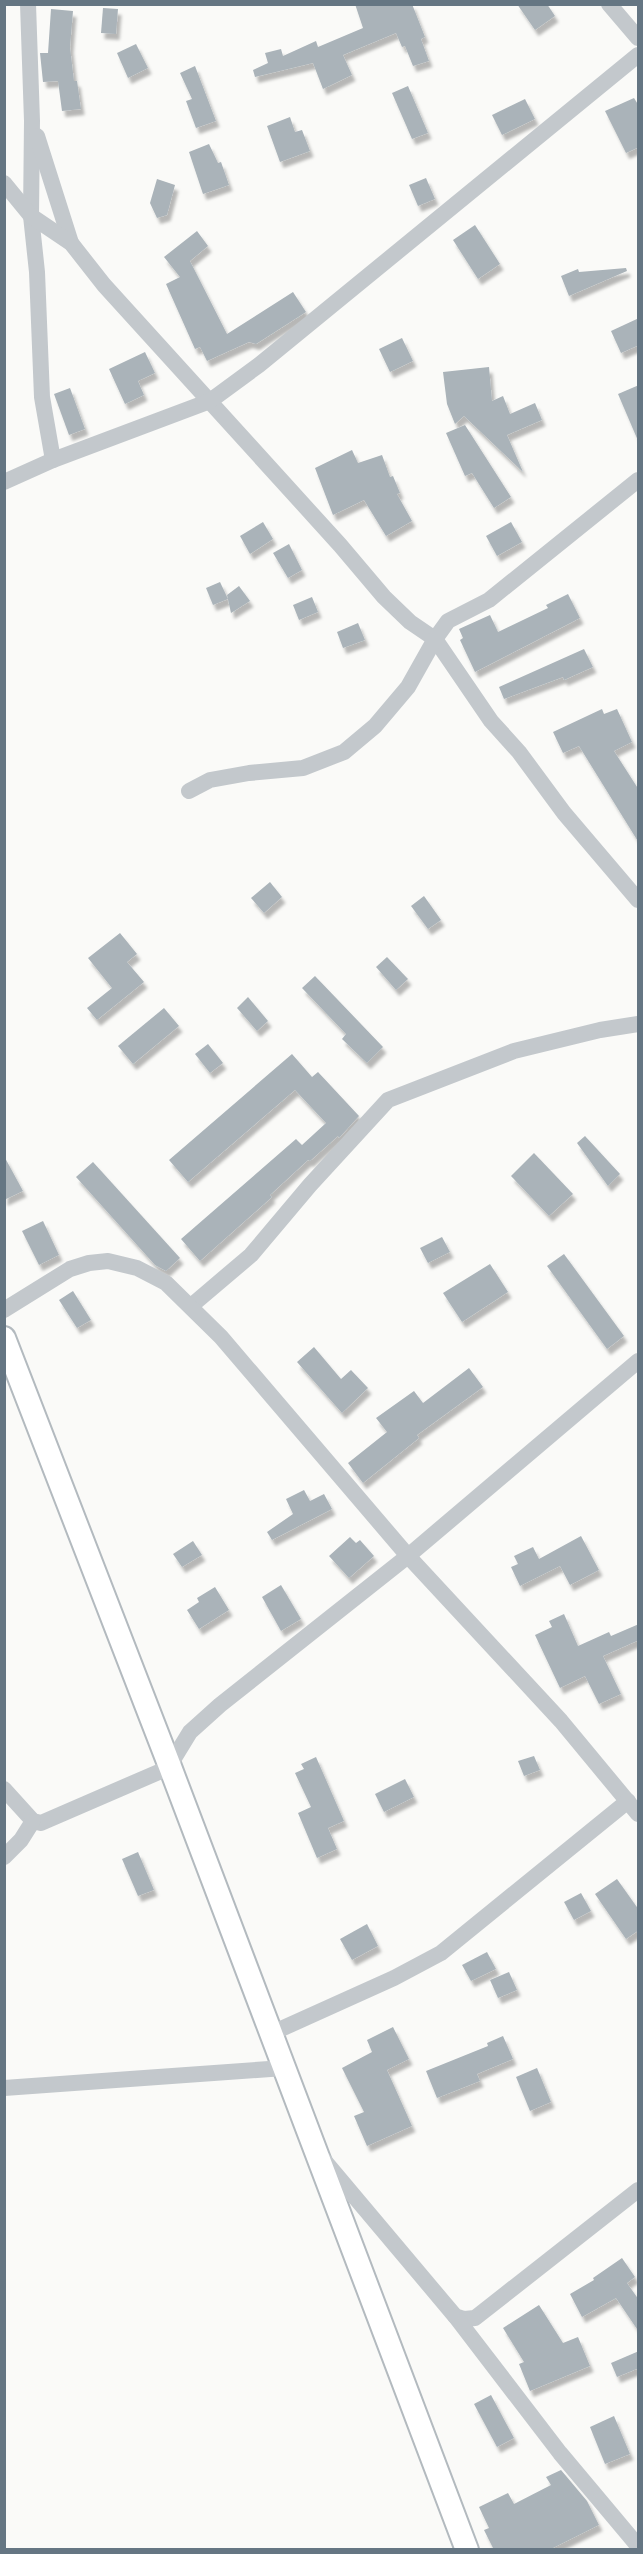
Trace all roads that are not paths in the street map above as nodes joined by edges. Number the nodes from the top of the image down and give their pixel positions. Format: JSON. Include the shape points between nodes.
{"nodes":[{"id":1,"x":28,"y":4,"type":"edge"},
{"id":2,"x":609,"y":4,"type":"edge"},
{"id":3,"x":639,"y":38,"type":"edge"},
{"id":4,"x":639,"y":55,"type":"edge"},
{"id":5,"x":32,"y":121,"type":"junction"},
{"id":6,"x":4,"y":183,"type":"edge"},
{"id":7,"x":31,"y":216,"type":"junction"},
{"id":8,"x":71,"y":243,"type":"junction"},
{"id":9,"x":210,"y":401,"type":"junction"},
{"id":10,"x":53,"y":460,"type":"junction"},
{"id":11,"x":639,"y":480,"type":"edge"},
{"id":12,"x":4,"y":482,"type":"edge"},
{"id":13,"x":435,"y":639,"type":"junction"},
{"id":14,"x":189,"y":791,"type":"dead end"},
{"id":15,"x":639,"y":900,"type":"edge"},
{"id":16,"x":639,"y":1024,"type":"edge"},
{"id":17,"x":191,"y":1306,"type":"junction"},
{"id":18,"x":4,"y":1310,"type":"edge"},
{"id":19,"x":4,"y":1338,"type":"edge"},
{"id":20,"x":639,"y":1361,"type":"edge"},
{"id":21,"x":408,"y":1556,"type":"junction"},
{"id":22,"x":170,"y":1764,"type":"junction"},
{"id":23,"x":4,"y":1789,"type":"edge"},
{"id":24,"x":633,"y":1808,"type":"edge"},
{"id":25,"x":33,"y":1821,"type":"junction"},
{"id":26,"x":4,"y":1857,"type":"edge"},
{"id":27,"x":272,"y":2034,"type":"junction"},
{"id":28,"x":284,"y":2068,"type":"junction"},
{"id":29,"x":4,"y":2088,"type":"edge"},
{"id":30,"x":317,"y":2152,"type":"junction"},
{"id":31,"x":639,"y":2190,"type":"edge"},
{"id":32,"x":455,"y":2316,"type":"junction"},
{"id":33,"x":639,"y":2546,"type":"edge"},
{"id":34,"x":466,"y":2550,"type":"edge"}],
"edges":[{"from":1,"to":5,"type":"street"},
{"from":2,"to":3,"type":"street"},
{"from":4,"to":9,"type":"street"},
{"from":5,"to":7,"type":"street"},
{"from":5,"to":8,"type":"street"},
{"from":6,"to":7,"type":"street"},
{"from":7,"to":8,"type":"street"},
{"from":7,"to":10,"type":"street","via":[[42,397]]},
{"from":8,"to":9,"type":"street"},
{"from":9,"to":10,"type":"street"},
{"from":9,"to":13,"type":"street","via":[[384,597]]},
{"from":10,"to":12,"type":"street"},
{"from":11,"to":13,"type":"street","via":[[489,600],[448,621]]},
{"from":13,"to":14,"type":"street","via":[[408,687],[375,726],[344,752],[303,768],[210,780]]},
{"from":13,"to":15,"type":"street","via":[[491,721]]},
{"from":16,"to":17,"type":"street","via":[[514,1051],[388,1100],[251,1255]]},
{"from":17,"to":18,"type":"street","via":[[166,1283],[137,1268],[108,1261],[70,1269]]},
{"from":17,"to":21,"type":"street","via":[[274,1397]]},
{"from":19,"to":22,"type":"street"},
{"from":20,"to":21,"type":"street"},
{"from":21,"to":22,"type":"street","via":[[220,1705],[190,1732]]},
{"from":21,"to":24,"type":"street","via":[[561,1721]]},
{"from":22,"to":25,"type":"street","via":[[73,1811]]},
{"from":22,"to":27,"type":"street"},
{"from":23,"to":25,"type":"street"},
{"from":24,"to":27,"type":"street","via":[[441,1953]]},
{"from":25,"to":26,"type":"street"},
{"from":27,"to":28,"type":"street"},
{"from":28,"to":29,"type":"street"},
{"from":28,"to":30,"type":"street"},
{"from":30,"to":32,"type":"street"},
{"from":30,"to":34,"type":"street"},
{"from":31,"to":32,"type":"street","via":[[476,2318]]},
{"from":32,"to":33,"type":"street","via":[[560,2453]]}]}
